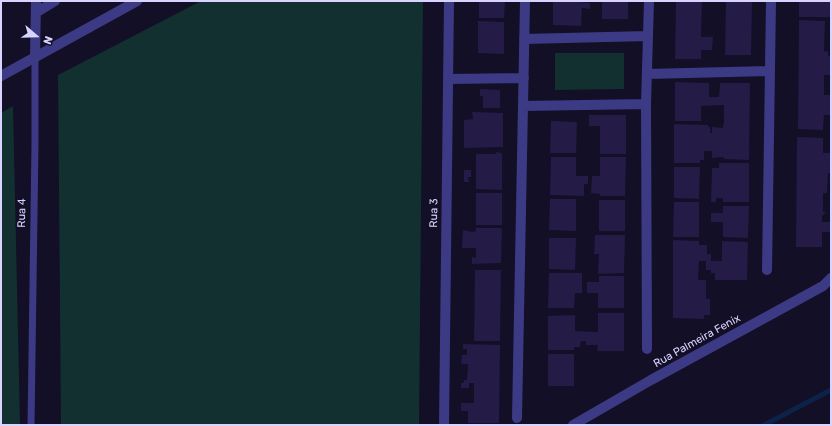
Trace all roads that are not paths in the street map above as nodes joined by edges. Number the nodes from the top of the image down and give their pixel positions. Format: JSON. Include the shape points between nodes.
{"nodes":[{"id":1,"x":56,"y":1,"type":"edge"},
{"id":2,"x":137,"y":1,"type":"edge"},
{"id":3,"x":448,"y":1,"type":"edge"},
{"id":4,"x":525,"y":1,"type":"edge"},
{"id":5,"x":649,"y":1,"type":"edge"},
{"id":6,"x":771,"y":1,"type":"edge"},
{"id":7,"x":36,"y":6,"type":"edge"},
{"id":8,"x":648,"y":36,"type":"junction"},
{"id":9,"x":524,"y":39,"type":"junction"},
{"id":10,"x":35,"y":58,"type":"junction"},
{"id":11,"x":769,"y":71,"type":"junction"},
{"id":12,"x":647,"y":74,"type":"junction"},
{"id":13,"x":1,"y":76,"type":"edge"},
{"id":14,"x":524,"y":78,"type":"junction"},
{"id":15,"x":448,"y":79,"type":"junction"},
{"id":16,"x":646,"y":104,"type":"junction"},
{"id":17,"x":523,"y":106,"type":"junction"},
{"id":18,"x":767,"y":270,"type":"dead end"},
{"id":19,"x":831,"y":278,"type":"edge"},
{"id":20,"x":647,"y":349,"type":"dead end"},
{"id":21,"x":518,"y":418,"type":"dead end"},
{"id":22,"x":31,"y":425,"type":"edge"},
{"id":23,"x":444,"y":425,"type":"edge"},
{"id":24,"x":573,"y":425,"type":"edge"}],
"edges":[{"from":1,"to":7,"type":"street"},
{"from":2,"to":10,"type":"street"},
{"from":3,"to":15,"type":"street","name":"Rua 3"},
{"from":4,"to":9,"type":"street"},
{"from":5,"to":8,"type":"street"},
{"from":6,"to":11,"type":"street"},
{"from":7,"to":10,"type":"street","name":"Rua 4"},
{"from":8,"to":9,"type":"street"},
{"from":8,"to":12,"type":"street"},
{"from":9,"to":14,"type":"street"},
{"from":10,"to":13,"type":"street"},
{"from":10,"to":22,"type":"lane","name":"Rua 4"},
{"from":11,"to":12,"type":"street"},
{"from":11,"to":18,"type":"street"},
{"from":12,"to":16,"type":"street"},
{"from":14,"to":15,"type":"street"},
{"from":14,"to":17,"type":"street"},
{"from":15,"to":23,"type":"street","name":"Rua 3"},
{"from":16,"to":17,"type":"street"},
{"from":16,"to":20,"type":"street"},
{"from":17,"to":21,"type":"street"},
{"from":19,"to":24,"type":"street","name":"Rua Palmeira Fenix","via":[[823,286]]}]}
